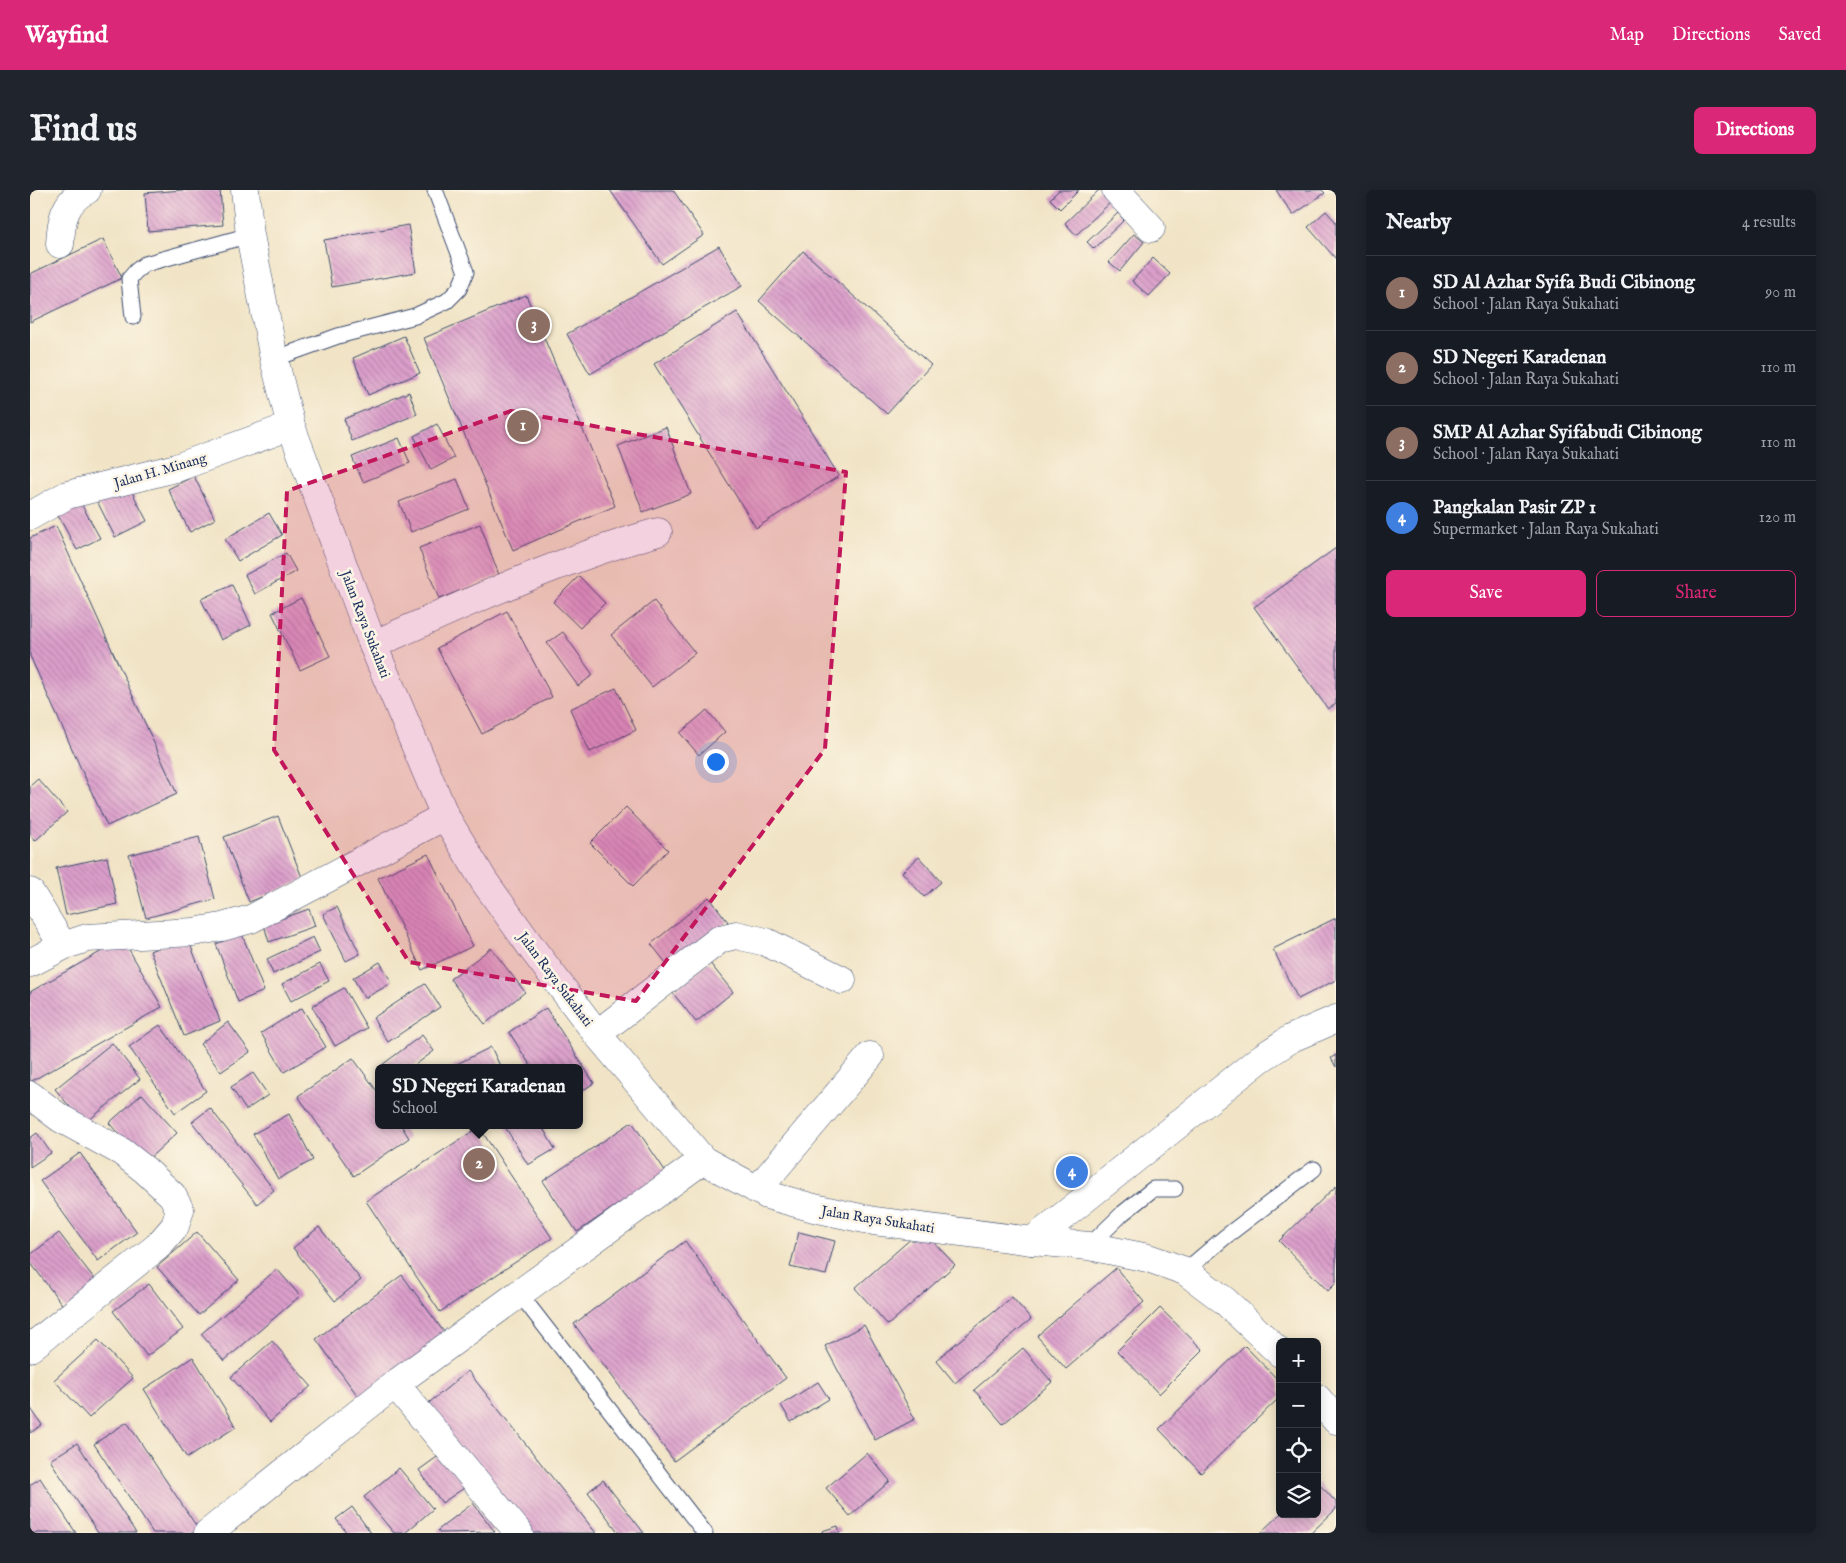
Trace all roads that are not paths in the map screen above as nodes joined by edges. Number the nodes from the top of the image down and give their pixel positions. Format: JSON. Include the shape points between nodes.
{"nodes":[{"id":1,"x":87,"y":190,"type":"edge"},
{"id":2,"x":245,"y":190,"type":"edge"},
{"id":3,"x":435,"y":190,"type":"edge"},
{"id":4,"x":1116,"y":190,"type":"edge"},
{"id":5,"x":1151,"y":228,"type":"dead end"},
{"id":6,"x":250,"y":235,"type":"junction"},
{"id":7,"x":60,"y":244,"type":"dead end"},
{"id":8,"x":133,"y":317,"type":"dead end"},
{"id":9,"x":274,"y":359,"type":"junction"},
{"id":10,"x":291,"y":426,"type":"junction"},
{"id":11,"x":30,"y":516,"type":"edge"},
{"id":12,"x":658,"y":532,"type":"dead end"},
{"id":13,"x":373,"y":645,"type":"junction"},
{"id":14,"x":445,"y":816,"type":"junction"},
{"id":15,"x":30,"y":892,"type":"edge"},
{"id":16,"x":63,"y":946,"type":"junction"},
{"id":17,"x":30,"y":963,"type":"edge"},
{"id":18,"x":842,"y":980,"type":"dead end"},
{"id":19,"x":1336,"y":1019,"type":"edge"},
{"id":20,"x":597,"y":1034,"type":"junction"},
{"id":21,"x":870,"y":1056,"type":"dead end"},
{"id":22,"x":30,"y":1095,"type":"edge"},
{"id":23,"x":703,"y":1160,"type":"junction"},
{"id":24,"x":1314,"y":1169,"type":"dead end"},
{"id":25,"x":1175,"y":1189,"type":"dead end"},
{"id":26,"x":757,"y":1190,"type":"junction"},
{"id":27,"x":1032,"y":1241,"type":"junction"},
{"id":28,"x":1089,"y":1246,"type":"junction"},
{"id":29,"x":1185,"y":1271,"type":"junction"},
{"id":30,"x":519,"y":1293,"type":"junction"},
{"id":31,"x":30,"y":1348,"type":"edge"},
{"id":32,"x":1276,"y":1349,"type":"edge"},
{"id":33,"x":395,"y":1384,"type":"junction"},
{"id":34,"x":1321,"y":1403,"type":"edge"},
{"id":35,"x":1336,"y":1420,"type":"edge"},
{"id":36,"x":517,"y":1532,"type":"edge"},
{"id":37,"x":208,"y":1533,"type":"edge"},
{"id":38,"x":705,"y":1533,"type":"edge"}],
"edges":[{"from":1,"to":7,"type":"street","via":[[80,193],[61,221]]},
{"from":2,"to":6,"type":"street","name":"Jalan Raya Sukahati"},
{"from":3,"to":9,"type":"lane","via":[[466,272],[459,289],[447,301],[415,316],[338,336]]},
{"from":4,"to":5,"type":"street"},
{"from":6,"to":8,"type":"lane","via":[[145,264],[136,270],[129,279]]},
{"from":6,"to":9,"type":"street","name":"Jalan Raya Sukahati"},
{"from":9,"to":10,"type":"street","name":"Jalan Raya Sukahati"},
{"from":10,"to":11,"type":"street","name":"Jalan H. Minang","via":[[176,468],[67,496]]},
{"from":10,"to":13,"type":"street","name":"Jalan Raya Sukahati"},
{"from":12,"to":13,"type":"street","via":[[565,562]]},
{"from":13,"to":14,"type":"street","name":"Jalan Raya Sukahati"},
{"from":14,"to":16,"type":"street","via":[[251,919],[194,932],[87,938]]},
{"from":14,"to":20,"type":"street","name":"Jalan Raya Sukahati","via":[[484,881]]},
{"from":15,"to":16,"type":"street"},
{"from":16,"to":17,"type":"street"},
{"from":18,"to":20,"type":"street","via":[[766,942],[736,935],[720,939]]},
{"from":19,"to":27,"type":"street","via":[[1292,1038],[1260,1059]]},
{"from":20,"to":23,"type":"street","name":"Jalan Raya Sukahati"},
{"from":21,"to":26,"type":"street"},
{"from":22,"to":31,"type":"street","via":[[60,1118],[122,1152],[172,1195],[180,1210],[175,1226],[158,1246]]},
{"from":23,"to":26,"type":"street","name":"Jalan Raya Sukahati"},
{"from":23,"to":30,"type":"street"},
{"from":24,"to":29,"type":"lane"},
{"from":25,"to":28,"type":"lane","via":[[1153,1189]]},
{"from":26,"to":27,"type":"street","name":"Jalan Raya Sukahati","via":[[814,1208],[874,1221]]},
{"from":27,"to":28,"type":"street","name":"Jalan Raya Sukahati"},
{"from":28,"to":29,"type":"street","name":"Jalan Raya Sukahati","via":[[1148,1258]]},
{"from":29,"to":32,"type":"street","name":"Jalan Raya Sukahati","via":[[1225,1301]]},
{"from":30,"to":33,"type":"street"},
{"from":30,"to":38,"type":"lane"},
{"from":33,"to":36,"type":"street"},
{"from":33,"to":37,"type":"street"},
{"from":34,"to":35,"type":"street"}]}
